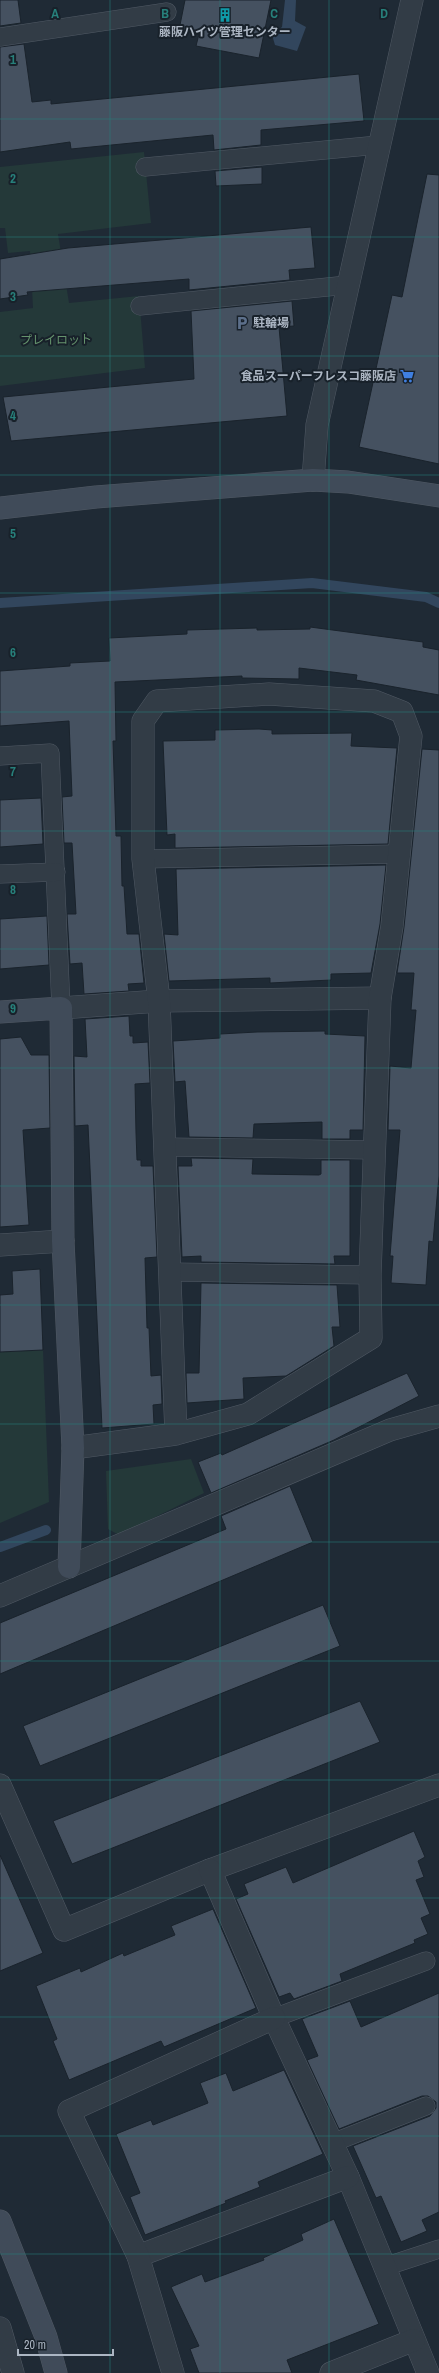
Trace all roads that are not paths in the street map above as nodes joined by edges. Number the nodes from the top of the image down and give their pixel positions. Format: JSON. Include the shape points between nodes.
{"nodes":[{"id":1,"x":412,"y":0,"type":"edge"},
{"id":2,"x":167,"y":12,"type":"dead end"},
{"id":3,"x":0,"y":37,"type":"edge"},
{"id":4,"x":378,"y":145,"type":"junction"},
{"id":5,"x":145,"y":167,"type":"dead end"},
{"id":6,"x":347,"y":285,"type":"junction"},
{"id":7,"x":140,"y":306,"type":"dead end"},
{"id":8,"x":313,"y":480,"type":"junction"},
{"id":9,"x":439,"y":496,"type":"edge"},
{"id":10,"x":0,"y":508,"type":"edge"},
{"id":11,"x":0,"y":756,"type":"edge"},
{"id":12,"x":398,"y":854,"type":"junction"},
{"id":13,"x":143,"y":859,"type":"junction"},
{"id":14,"x":56,"y":872,"type":"junction"},
{"id":15,"x":0,"y":874,"type":"edge"},
{"id":16,"x":380,"y":998,"type":"junction"},
{"id":17,"x":159,"y":1001,"type":"junction"},
{"id":18,"x":61,"y":1008,"type":"junction"},
{"id":19,"x":0,"y":1012,"type":"edge"},
{"id":20,"x":165,"y":1147,"type":"junction"},
{"id":21,"x":374,"y":1150,"type":"junction"},
{"id":22,"x":63,"y":1241,"type":"junction"},
{"id":23,"x":0,"y":1245,"type":"edge"},
{"id":24,"x":170,"y":1272,"type":"junction"},
{"id":25,"x":370,"y":1275,"type":"junction"},
{"id":26,"x":439,"y":1416,"type":"edge"},
{"id":27,"x":176,"y":1434,"type":"junction"},
{"id":28,"x":73,"y":1448,"type":"junction"},
{"id":29,"x":69,"y":1566,"type":"junction"},
{"id":30,"x":0,"y":1596,"type":"edge"},
{"id":31,"x":0,"y":1785,"type":"edge"},
{"id":32,"x":439,"y":1785,"type":"edge"},
{"id":33,"x":210,"y":1870,"type":"junction"},
{"id":34,"x":426,"y":1961,"type":"dead end"},
{"id":35,"x":274,"y":2018,"type":"junction"},
{"id":36,"x":426,"y":2106,"type":"dead end"},
{"id":37,"x":332,"y":2143,"type":"junction"},
{"id":38,"x":348,"y":2177,"type":"junction"},
{"id":39,"x":0,"y":2221,"type":"edge"},
{"id":40,"x":439,"y":2249,"type":"edge"},
{"id":41,"x":138,"y":2256,"type":"junction"},
{"id":42,"x":384,"y":2267,"type":"junction"},
{"id":43,"x":0,"y":2328,"type":"edge"},
{"id":44,"x":414,"y":2340,"type":"junction"},
{"id":45,"x":13,"y":2373,"type":"edge"},
{"id":46,"x":56,"y":2373,"type":"edge"},
{"id":47,"x":173,"y":2373,"type":"edge"},
{"id":48,"x":331,"y":2373,"type":"edge"},
{"id":49,"x":428,"y":2373,"type":"edge"}],
"edges":[{"from":1,"to":4,"type":"street"},
{"from":2,"to":3,"type":"lane"},
{"from":4,"to":5,"type":"lane"},
{"from":4,"to":6,"type":"street"},
{"from":6,"to":7,"type":"lane"},
{"from":6,"to":8,"type":"street","via":[[317,425]]},
{"from":8,"to":9,"type":"street","via":[[348,482]]},
{"from":8,"to":10,"type":"street","via":[[96,497]]},
{"from":11,"to":14,"type":"lane","via":[[50,753]]},
{"from":12,"to":13,"type":"lane"},
{"from":12,"to":13,"type":"street","via":[[411,736],[402,712],[374,701],[269,694],[157,701],[143,721]]},
{"from":12,"to":16,"type":"street","via":[[392,926]]},
{"from":13,"to":17,"type":"street"},
{"from":14,"to":15,"type":"lane"},
{"from":14,"to":18,"type":"lane"},
{"from":16,"to":17,"type":"street"},
{"from":16,"to":21,"type":"street"},
{"from":17,"to":18,"type":"street"},
{"from":17,"to":20,"type":"street"},
{"from":18,"to":19,"type":"street"},
{"from":18,"to":22,"type":"street"},
{"from":20,"to":21,"type":"lane"},
{"from":20,"to":24,"type":"street"},
{"from":21,"to":25,"type":"street"},
{"from":22,"to":23,"type":"street"},
{"from":22,"to":28,"type":"street"},
{"from":24,"to":25,"type":"lane"},
{"from":24,"to":27,"type":"street"},
{"from":25,"to":27,"type":"street","via":[[371,1338],[248,1414]]},
{"from":26,"to":29,"type":"street","via":[[390,1430]]},
{"from":27,"to":28,"type":"street"},
{"from":28,"to":29,"type":"street"},
{"from":29,"to":30,"type":"street"},
{"from":31,"to":33,"type":"street","via":[[64,1930]]},
{"from":32,"to":33,"type":"street"},
{"from":33,"to":35,"type":"street"},
{"from":34,"to":35,"type":"lane"},
{"from":35,"to":37,"type":"street"},
{"from":35,"to":41,"type":"street","via":[[69,2111]]},
{"from":36,"to":37,"type":"lane"},
{"from":37,"to":38,"type":"street"},
{"from":38,"to":41,"type":"street"},
{"from":38,"to":42,"type":"street"},
{"from":39,"to":46,"type":"street","via":[[46,2337]]},
{"from":40,"to":42,"type":"lane"},
{"from":41,"to":47,"type":"street"},
{"from":42,"to":44,"type":"street"},
{"from":43,"to":45,"type":"street"},
{"from":44,"to":48,"type":"street"},
{"from":44,"to":49,"type":"street"}]}
